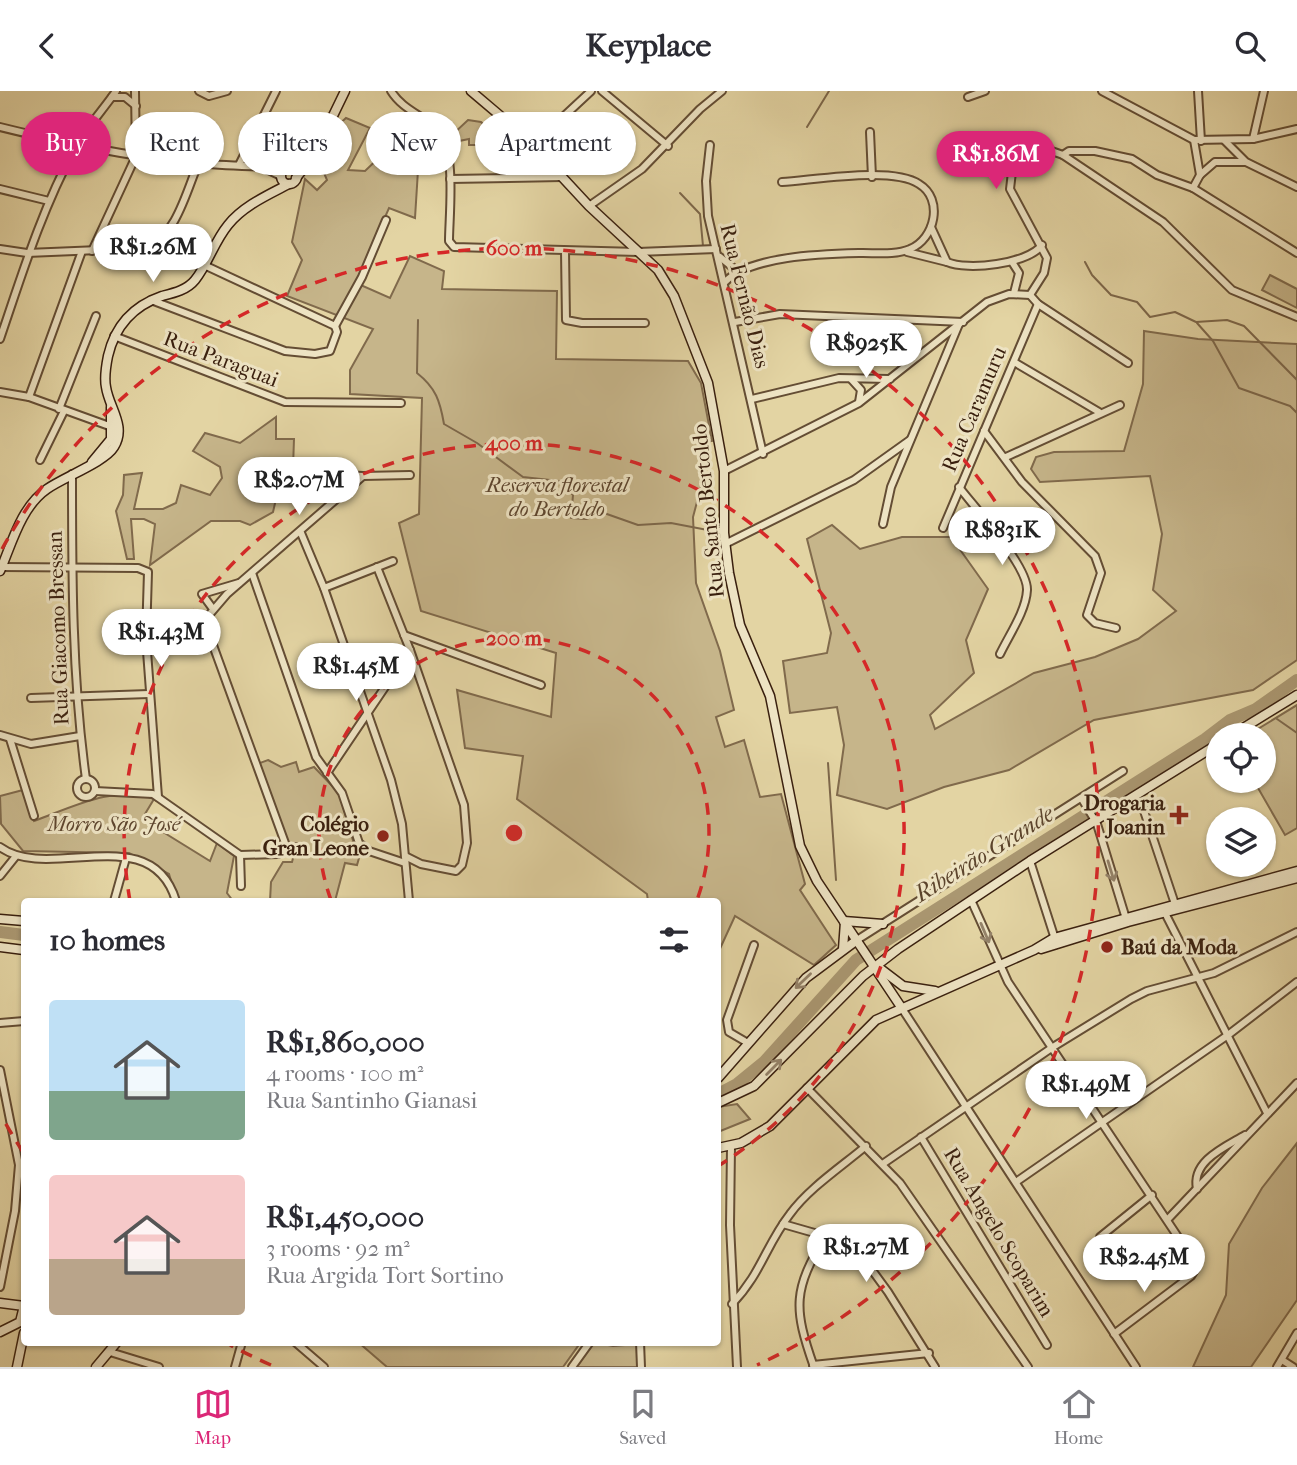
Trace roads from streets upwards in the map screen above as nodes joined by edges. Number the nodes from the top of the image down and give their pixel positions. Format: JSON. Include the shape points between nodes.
{"nodes":[{"id":1,"x":135,"y":91,"type":"edge"},
{"id":2,"x":199,"y":91,"type":"edge"},
{"id":3,"x":227,"y":91,"type":"edge"},
{"id":4,"x":276,"y":91,"type":"edge"},
{"id":5,"x":345,"y":91,"type":"edge"},
{"id":6,"x":391,"y":91,"type":"edge"},
{"id":7,"x":471,"y":91,"type":"edge"},
{"id":8,"x":591,"y":91,"type":"edge"},
{"id":9,"x":602,"y":91,"type":"edge"},
{"id":10,"x":722,"y":91,"type":"edge"},
{"id":11,"x":985,"y":91,"type":"edge"},
{"id":12,"x":1102,"y":91,"type":"edge"},
{"id":13,"x":1198,"y":91,"type":"edge"},
{"id":14,"x":1264,"y":91,"type":"edge"},
{"id":15,"x":114,"y":94,"type":"edge"},
{"id":16,"x":968,"y":97,"type":"dead end"},
{"id":17,"x":136,"y":106,"type":"junction"},
{"id":18,"x":101,"y":112,"type":"edge"},
{"id":19,"x":136,"y":112,"type":"edge"},
{"id":20,"x":266,"y":112,"type":"edge"},
{"id":21,"x":335,"y":112,"type":"edge"},
{"id":22,"x":495,"y":112,"type":"edge"},
{"id":23,"x":568,"y":112,"type":"edge"},
{"id":24,"x":0,"y":127,"type":"edge"},
{"id":25,"x":1297,"y":129,"type":"edge"},
{"id":26,"x":21,"y":132,"type":"edge"},
{"id":27,"x":870,"y":132,"type":"dead end"},
{"id":28,"x":1253,"y":139,"type":"junction"},
{"id":29,"x":1197,"y":141,"type":"junction"},
{"id":30,"x":1225,"y":141,"type":"junction"},
{"id":31,"x":710,"y":145,"type":"dead end"},
{"id":32,"x":668,"y":146,"type":"junction"},
{"id":33,"x":1063,"y":155,"type":"junction"},
{"id":34,"x":1246,"y":162,"type":"junction"},
{"id":35,"x":62,"y":175,"type":"edge"},
{"id":36,"x":127,"y":175,"type":"edge"},
{"id":37,"x":193,"y":175,"type":"edge"},
{"id":38,"x":278,"y":175,"type":"edge"},
{"id":39,"x":288,"y":175,"type":"edge"},
{"id":40,"x":291,"y":175,"type":"edge"},
{"id":41,"x":292,"y":175,"type":"edge"},
{"id":42,"x":1200,"y":175,"type":"junction"},
{"id":43,"x":562,"y":177,"type":"joint"},
{"id":44,"x":872,"y":177,"type":"junction"},
{"id":45,"x":287,"y":179,"type":"junction"},
{"id":46,"x":450,"y":179,"type":"junction"},
{"id":47,"x":782,"y":182,"type":"dead end"},
{"id":48,"x":1297,"y":187,"type":"edge"},
{"id":49,"x":1193,"y":188,"type":"junction"},
{"id":50,"x":0,"y":189,"type":"edge"},
{"id":51,"x":49,"y":201,"type":"junction"},
{"id":52,"x":589,"y":206,"type":"junction"},
{"id":53,"x":386,"y":220,"type":"dead end"},
{"id":54,"x":932,"y":227,"type":"junction"},
{"id":55,"x":1042,"y":245,"type":"junction"},
{"id":56,"x":0,"y":249,"type":"edge"},
{"id":57,"x":82,"y":251,"type":"junction"},
{"id":58,"x":92,"y":251,"type":"junction"},
{"id":59,"x":565,"y":251,"type":"junction"},
{"id":60,"x":638,"y":252,"type":"junction"},
{"id":61,"x":902,"y":252,"type":"junction"},
{"id":62,"x":27,"y":253,"type":"junction"},
{"id":63,"x":717,"y":253,"type":"junction"},
{"id":64,"x":1297,"y":253,"type":"edge"},
{"id":65,"x":947,"y":261,"type":"junction"},
{"id":66,"x":1012,"y":262,"type":"junction"},
{"id":67,"x":204,"y":265,"type":"junction"},
{"id":68,"x":737,"y":271,"type":"junction"},
{"id":69,"x":725,"y":282,"type":"junction"},
{"id":70,"x":1014,"y":293,"type":"junction"},
{"id":71,"x":168,"y":295,"type":"junction"},
{"id":72,"x":1030,"y":295,"type":"junction"},
{"id":73,"x":151,"y":300,"type":"junction"},
{"id":74,"x":1038,"y":304,"type":"junction"},
{"id":75,"x":174,"y":310,"type":"junction"},
{"id":76,"x":96,"y":316,"type":"dead end"},
{"id":77,"x":1297,"y":317,"type":"edge"},
{"id":78,"x":735,"y":322,"type":"junction"},
{"id":79,"x":645,"y":323,"type":"dead end"},
{"id":80,"x":961,"y":323,"type":"junction"},
{"id":81,"x":335,"y":326,"type":"junction"},
{"id":82,"x":2,"y":328,"type":"edge"},
{"id":83,"x":114,"y":336,"type":"junction"},
{"id":84,"x":0,"y":339,"type":"edge"},
{"id":85,"x":1013,"y":362,"type":"junction"},
{"id":86,"x":1128,"y":363,"type":"dead end"},
{"id":87,"x":849,"y":377,"type":"junction"},
{"id":88,"x":890,"y":379,"type":"junction"},
{"id":89,"x":0,"y":392,"type":"edge"},
{"id":90,"x":29,"y":397,"type":"junction"},
{"id":91,"x":752,"y":399,"type":"junction"},
{"id":92,"x":401,"y":403,"type":"dead end"},
{"id":93,"x":859,"y":403,"type":"junction"},
{"id":94,"x":1120,"y":405,"type":"dead end"},
{"id":95,"x":111,"y":407,"type":"junction"},
{"id":96,"x":62,"y":410,"type":"junction"},
{"id":97,"x":1099,"y":412,"type":"junction"},
{"id":98,"x":112,"y":427,"type":"junction"},
{"id":99,"x":984,"y":431,"type":"junction"},
{"id":100,"x":911,"y":438,"type":"junction"},
{"id":101,"x":763,"y":454,"type":"junction"},
{"id":102,"x":1006,"y":457,"type":"junction"},
{"id":103,"x":40,"y":460,"type":"dead end"},
{"id":104,"x":91,"y":463,"type":"junction"},
{"id":105,"x":724,"y":471,"type":"junction"},
{"id":106,"x":287,"y":472,"type":"dead end"},
{"id":107,"x":72,"y":474,"type":"junction"},
{"id":108,"x":410,"y":475,"type":"dead end"},
{"id":109,"x":363,"y":476,"type":"junction"},
{"id":110,"x":959,"y":487,"type":"junction"},
{"id":111,"x":883,"y":524,"type":"dead end"},
{"id":112,"x":943,"y":528,"type":"dead end"},
{"id":113,"x":301,"y":533,"type":"junction"},
{"id":114,"x":725,"y":544,"type":"junction"},
{"id":115,"x":393,"y":561,"type":"dead end"},
{"id":116,"x":377,"y":567,"type":"junction"},
{"id":117,"x":1,"y":569,"type":"edge"},
{"id":118,"x":72,"y":569,"type":"junction"},
{"id":119,"x":252,"y":573,"type":"junction"},
{"id":120,"x":240,"y":582,"type":"junction"},
{"id":121,"x":324,"y":588,"type":"junction"},
{"id":122,"x":212,"y":610,"type":"junction"},
{"id":123,"x":1116,"y":628,"type":"dead end"},
{"id":124,"x":404,"y":635,"type":"junction"},
{"id":125,"x":410,"y":650,"type":"junction"},
{"id":126,"x":1000,"y":654,"type":"dead end"},
{"id":127,"x":541,"y":685,"type":"dead end"},
{"id":128,"x":149,"y":694,"type":"junction"},
{"id":129,"x":1297,"y":695,"type":"edge"},
{"id":130,"x":75,"y":696,"type":"junction"},
{"id":131,"x":31,"y":698,"type":"dead end"},
{"id":132,"x":366,"y":711,"type":"junction"},
{"id":133,"x":1252,"y":723,"type":"edge"},
{"id":134,"x":0,"y":735,"type":"edge"},
{"id":135,"x":80,"y":737,"type":"junction"},
{"id":136,"x":10,"y":739,"type":"junction"},
{"id":137,"x":1206,"y":751,"type":"edge"},
{"id":138,"x":1123,"y":771,"type":"dead end"},
{"id":139,"x":327,"y":773,"type":"junction"},
{"id":140,"x":86,"y":779,"type":"junction"},
{"id":141,"x":95,"y":791,"type":"junction"},
{"id":142,"x":158,"y":797,"type":"junction"},
{"id":143,"x":1084,"y":801,"type":"junction"},
{"id":144,"x":1141,"y":802,"type":"dead end"},
{"id":145,"x":34,"y":816,"type":"dead end"},
{"id":146,"x":1094,"y":817,"type":"junction"},
{"id":147,"x":285,"y":843,"type":"dead end"},
{"id":148,"x":0,"y":847,"type":"edge"},
{"id":149,"x":278,"y":854,"type":"dead end"},
{"id":150,"x":240,"y":855,"type":"junction"},
{"id":151,"x":16,"y":856,"type":"junction"},
{"id":152,"x":126,"y":858,"type":"junction"},
{"id":153,"x":1030,"y":861,"type":"junction"},
{"id":154,"x":405,"y":863,"type":"junction"},
{"id":155,"x":421,"y":864,"type":"junction"},
{"id":156,"x":1297,"y":870,"type":"edge"},
{"id":157,"x":0,"y":876,"type":"edge"},
{"id":158,"x":1297,"y":878,"type":"edge"},
{"id":159,"x":241,"y":886,"type":"dead end"},
{"id":160,"x":115,"y":898,"type":"edge"},
{"id":161,"x":175,"y":898,"type":"edge"},
{"id":162,"x":409,"y":898,"type":"edge"},
{"id":163,"x":971,"y":900,"type":"junction"},
{"id":164,"x":1176,"y":906,"type":"junction"},
{"id":165,"x":1163,"y":909,"type":"junction"},
{"id":166,"x":0,"y":919,"type":"edge"},
{"id":167,"x":1127,"y":919,"type":"junction"},
{"id":168,"x":21,"y":921,"type":"edge"},
{"id":169,"x":845,"y":921,"type":"junction"},
{"id":170,"x":883,"y":924,"type":"junction"},
{"id":171,"x":1297,"y":932,"type":"edge"},
{"id":172,"x":857,"y":940,"type":"junction"},
{"id":173,"x":1056,"y":941,"type":"junction"},
{"id":174,"x":754,"y":945,"type":"dead end"},
{"id":175,"x":0,"y":947,"type":"edge"},
{"id":176,"x":843,"y":949,"type":"junction"},
{"id":177,"x":21,"y":950,"type":"edge"},
{"id":178,"x":873,"y":962,"type":"junction"},
{"id":179,"x":999,"y":966,"type":"junction"},
{"id":180,"x":1199,"y":979,"type":"junction"},
{"id":181,"x":1297,"y":982,"type":"edge"},
{"id":182,"x":940,"y":991,"type":"junction"},
{"id":183,"x":901,"y":1007,"type":"junction"},
{"id":184,"x":21,"y":1021,"type":"edge"},
{"id":185,"x":0,"y":1023,"type":"edge"},
{"id":186,"x":1228,"y":1035,"type":"junction"},
{"id":187,"x":748,"y":1043,"type":"junction"},
{"id":188,"x":1053,"y":1047,"type":"junction"},
{"id":189,"x":0,"y":1070,"type":"edge"},
{"id":190,"x":721,"y":1074,"type":"edge"},
{"id":191,"x":1297,"y":1083,"type":"edge"},
{"id":192,"x":807,"y":1088,"type":"junction"},
{"id":193,"x":721,"y":1102,"type":"edge"},
{"id":194,"x":968,"y":1107,"type":"junction"},
{"id":195,"x":1267,"y":1113,"type":"junction"},
{"id":196,"x":1102,"y":1121,"type":"junction"},
{"id":197,"x":1250,"y":1132,"type":"junction"},
{"id":198,"x":921,"y":1137,"type":"junction"},
{"id":199,"x":866,"y":1146,"type":"junction"},
{"id":200,"x":731,"y":1147,"type":"junction"},
{"id":201,"x":721,"y":1148,"type":"edge"},
{"id":202,"x":884,"y":1163,"type":"junction"},
{"id":203,"x":1016,"y":1182,"type":"junction"},
{"id":204,"x":1197,"y":1189,"type":"junction"},
{"id":205,"x":1152,"y":1195,"type":"junction"},
{"id":206,"x":1168,"y":1219,"type":"junction"},
{"id":207,"x":783,"y":1224,"type":"junction"},
{"id":208,"x":826,"y":1235,"type":"junction"},
{"id":209,"x":1100,"y":1237,"type":"dead end"},
{"id":210,"x":0,"y":1287,"type":"edge"},
{"id":211,"x":0,"y":1303,"type":"edge"},
{"id":212,"x":732,"y":1304,"type":"junction"},
{"id":213,"x":21,"y":1306,"type":"edge"},
{"id":214,"x":21,"y":1318,"type":"edge"},
{"id":215,"x":4,"y":1330,"type":"edge"},
{"id":216,"x":1297,"y":1333,"type":"edge"},
{"id":217,"x":1114,"y":1334,"type":"junction"},
{"id":218,"x":21,"y":1335,"type":"edge"},
{"id":219,"x":1047,"y":1345,"type":"dead end"},
{"id":220,"x":22,"y":1346,"type":"edge"},
{"id":221,"x":114,"y":1346,"type":"edge"},
{"id":222,"x":241,"y":1346,"type":"edge"},
{"id":223,"x":300,"y":1346,"type":"edge"},
{"id":224,"x":587,"y":1346,"type":"edge"},
{"id":225,"x":640,"y":1346,"type":"edge"},
{"id":226,"x":110,"y":1352,"type":"junction"},
{"id":227,"x":929,"y":1353,"type":"junction"},
{"id":228,"x":872,"y":1358,"type":"junction"},
{"id":229,"x":1282,"y":1360,"type":"junction"},
{"id":230,"x":814,"y":1366,"type":"edge"},
{"id":231,"x":17,"y":1367,"type":"edge"},
{"id":232,"x":96,"y":1367,"type":"edge"},
{"id":233,"x":159,"y":1367,"type":"edge"},
{"id":234,"x":235,"y":1367,"type":"edge"},
{"id":235,"x":324,"y":1367,"type":"edge"},
{"id":236,"x":572,"y":1367,"type":"edge"},
{"id":237,"x":641,"y":1367,"type":"edge"},
{"id":238,"x":737,"y":1367,"type":"edge"},
{"id":239,"x":874,"y":1367,"type":"edge"},
{"id":240,"x":935,"y":1367,"type":"edge"},
{"id":241,"x":1028,"y":1367,"type":"edge"},
{"id":242,"x":1136,"y":1367,"type":"edge"},
{"id":243,"x":1277,"y":1367,"type":"edge"},
{"id":244,"x":1293,"y":1367,"type":"edge"}],
"edges":[{"from":1,"to":17,"type":"street"},
{"from":2,"to":3,"type":"street","via":[[209,96]]},
{"from":4,"to":20,"type":"street"},
{"from":5,"to":21,"type":"street"},
{"from":6,"to":46,"type":"street","via":[[441,133]]},
{"from":7,"to":22,"type":"street","name":"Rua Santo Bertoldo"},
{"from":8,"to":23,"type":"street"},
{"from":9,"to":32,"type":"street"},
{"from":10,"to":32,"type":"street"},
{"from":11,"to":16,"type":"street"},
{"from":12,"to":29,"type":"street"},
{"from":13,"to":29,"type":"street"},
{"from":14,"to":28,"type":"street"},
{"from":15,"to":17,"type":"street"},
{"from":15,"to":18,"type":"street"},
{"from":17,"to":19,"type":"street"},
{"from":24,"to":26,"type":"street"},
{"from":25,"to":28,"type":"street"},
{"from":27,"to":44,"type":"street"},
{"from":28,"to":30,"type":"street"},
{"from":29,"to":30,"type":"street"},
{"from":29,"to":42,"type":"street"},
{"from":30,"to":34,"type":"street"},
{"from":31,"to":63,"type":"street","name":"Rua Fernão Dias","via":[[706,197]]},
{"from":32,"to":52,"type":"street"},
{"from":33,"to":49,"type":"street","via":[[1074,151],[1122,155]]},
{"from":33,"to":55,"type":"street","via":[[1043,148],[1028,152],[1012,171],[1013,199]]},
{"from":33,"to":77,"type":"street","via":[[1163,222],[1232,290]]},
{"from":34,"to":42,"type":"street","via":[[1215,162]]},
{"from":34,"to":48,"type":"street"},
{"from":35,"to":51,"type":"street"},
{"from":36,"to":58,"type":"street"},
{"from":37,"to":58,"type":"street","via":[[161,240],[147,248]]},
{"from":38,"to":45,"type":"street"},
{"from":39,"to":45,"type":"street"},
{"from":40,"to":45,"type":"street"},
{"from":41,"to":45,"type":"street"},
{"from":42,"to":49,"type":"street"},
{"from":43,"to":46,"type":"street"},
{"from":43,"to":52,"type":"street","name":"Rua Santo Bertoldo"},
{"from":44,"to":47,"type":"street"},
{"from":44,"to":54,"type":"street","via":[[911,180],[926,189],[934,206]]},
{"from":45,"to":67,"type":"street","via":[[228,225]]},
{"from":46,"to":59,"type":"street","via":[[449,241],[454,247]]},
{"from":49,"to":64,"type":"street"},
{"from":50,"to":51,"type":"street"},
{"from":51,"to":62,"type":"street"},
{"from":52,"to":60,"type":"street","name":"Rua Santo Bertoldo"},
{"from":53,"to":81,"type":"street"},
{"from":54,"to":61,"type":"street","via":[[920,244]]},
{"from":54,"to":65,"type":"street"},
{"from":55,"to":66,"type":"street","via":[[1032,256]]},
{"from":55,"to":72,"type":"street","via":[[1047,265]]},
{"from":56,"to":62,"type":"street"},
{"from":57,"to":58,"type":"street"},
{"from":57,"to":62,"type":"street"},
{"from":57,"to":90,"type":"street"},
{"from":59,"to":60,"type":"street"},
{"from":59,"to":79,"type":"street","via":[[566,320]]},
{"from":60,"to":63,"type":"street"},
{"from":60,"to":105,"type":"street","name":"Rua Santo Bertoldo","via":[[658,270],[674,296],[708,383]]},
{"from":61,"to":65,"type":"street"},
{"from":61,"to":68,"type":"street","via":[[822,254]]},
{"from":62,"to":82,"type":"street"},
{"from":63,"to":68,"type":"street"},
{"from":63,"to":69,"type":"street","name":"Rua Fernão Dias"},
{"from":65,"to":66,"type":"street","via":[[962,266]]},
{"from":66,"to":70,"type":"street","via":[[1019,273]]},
{"from":67,"to":71,"type":"street","via":[[194,281]]},
{"from":67,"to":81,"type":"street"},
{"from":68,"to":69,"type":"street"},
{"from":69,"to":78,"type":"street","name":"Rua Fernão Dias"},
{"from":70,"to":72,"type":"street"},
{"from":70,"to":80,"type":"street","via":[[987,302]]},
{"from":71,"to":73,"type":"street"},
{"from":71,"to":75,"type":"street"},
{"from":72,"to":74,"type":"street"},
{"from":73,"to":75,"type":"street"},
{"from":73,"to":83,"type":"street","via":[[123,321]]},
{"from":74,"to":85,"type":"street","name":"Rua Caramuru"},
{"from":74,"to":86,"type":"street"},
{"from":75,"to":81,"type":"street","via":[[294,353],[330,351]]},
{"from":76,"to":96,"type":"street"},
{"from":78,"to":80,"type":"street","via":[[780,314]]},
{"from":78,"to":91,"type":"street","name":"Rua Fernão Dias"},
{"from":80,"to":88,"type":"street"},
{"from":80,"to":100,"type":"street"},
{"from":82,"to":84,"type":"street"},
{"from":83,"to":92,"type":"street","name":"Rua Paraguai","via":[[285,402]]},
{"from":83,"to":95,"type":"street","via":[[105,370]]},
{"from":85,"to":97,"type":"street"},
{"from":85,"to":99,"type":"street","name":"Rua Caramuru"},
{"from":87,"to":88,"type":"street"},
{"from":87,"to":91,"type":"street"},
{"from":87,"to":93,"type":"street","via":[[860,387]]},
{"from":88,"to":93,"type":"street"},
{"from":89,"to":90,"type":"street"},
{"from":90,"to":96,"type":"street"},
{"from":91,"to":101,"type":"street","name":"Rua Fernão Dias"},
{"from":93,"to":101,"type":"street"},
{"from":94,"to":97,"type":"street"},
{"from":95,"to":98,"type":"street"},
{"from":95,"to":104,"type":"street","via":[[119,426],[118,441],[110,453]]},
{"from":96,"to":98,"type":"street"},
{"from":96,"to":103,"type":"street"},
{"from":97,"to":102,"type":"street"},
{"from":98,"to":104,"type":"street","via":[[109,444]]},
{"from":99,"to":102,"type":"street"},
{"from":99,"to":110,"type":"street","name":"Rua Caramuru"},
{"from":100,"to":111,"type":"street","via":[[887,497]]},
{"from":100,"to":114,"type":"street","via":[[854,480]]},
{"from":101,"to":105,"type":"street"},
{"from":102,"to":123,"type":"street","via":[[1022,482],[1095,556],[1101,573],[1087,615],[1095,623]]},
{"from":104,"to":107,"type":"street"},
{"from":105,"to":114,"type":"street","name":"Rua Santo Bertoldo"},
{"from":106,"to":109,"type":"street"},
{"from":107,"to":117,"type":"street","via":[[34,501]]},
{"from":107,"to":118,"type":"street","name":"Rua Giacomo Bressan"},
{"from":108,"to":109,"type":"street"},
{"from":109,"to":113,"type":"street"},
{"from":110,"to":112,"type":"street","name":"Rua Caramuru"},
{"from":110,"to":126,"type":"street","via":[[1027,585],[1021,612]]},
{"from":113,"to":119,"type":"street"},
{"from":113,"to":121,"type":"street"},
{"from":114,"to":169,"type":"street","name":"Rua Santo Bertoldo","via":[[740,625],[770,696],[800,846]]},
{"from":115,"to":116,"type":"street"},
{"from":116,"to":121,"type":"street"},
{"from":116,"to":124,"type":"street"},
{"from":117,"to":118,"type":"street"},
{"from":118,"to":128,"type":"street","via":[[138,568],[148,574]]},
{"from":118,"to":130,"type":"street","name":"Rua Giacomo Bressan"},
{"from":119,"to":120,"type":"street"},
{"from":119,"to":139,"type":"street","via":[[316,757]]},
{"from":120,"to":122,"type":"street"},
{"from":120,"to":122,"type":"street","via":[[202,594]]},
{"from":121,"to":132,"type":"street"},
{"from":122,"to":147,"type":"street","via":[[210,637]]},
{"from":124,"to":125,"type":"street"},
{"from":124,"to":127,"type":"street"},
{"from":125,"to":132,"type":"street"},
{"from":125,"to":155,"type":"street","via":[[464,805],[467,843],[460,869],[450,872]]},
{"from":128,"to":130,"type":"street"},
{"from":128,"to":142,"type":"street"},
{"from":129,"to":133,"type":"street"},
{"from":130,"to":131,"type":"street"},
{"from":130,"to":135,"type":"street","name":"Rua Giacomo Bressan"},
{"from":132,"to":139,"type":"street"},
{"from":132,"to":154,"type":"street","via":[[399,808]]},
{"from":134,"to":136,"type":"street"},
{"from":135,"to":136,"type":"street","via":[[31,744]]},
{"from":135,"to":140,"type":"street","name":"Rua Giacomo Bressan"},
{"from":136,"to":145,"type":"street"},
{"from":137,"to":146,"type":"street"},
{"from":138,"to":143,"type":"street"},
{"from":139,"to":154,"type":"street","via":[[342,793],[363,848]]},
{"from":140,"to":141,"type":"street"},
{"from":140,"to":141,"type":"street","via":[[79,783],[79,794],[87,797]]},
{"from":141,"to":142,"type":"street"},
{"from":142,"to":150,"type":"street"},
{"from":143,"to":146,"type":"street"},
{"from":143,"to":170,"type":"street"},
{"from":144,"to":164,"type":"street"},
{"from":146,"to":153,"type":"street"},
{"from":146,"to":167,"type":"street","one_way":true},
{"from":148,"to":151,"type":"street"},
{"from":149,"to":150,"type":"street"},
{"from":150,"to":159,"type":"street"},
{"from":151,"to":152,"type":"street"},
{"from":151,"to":157,"type":"street"},
{"from":152,"to":160,"type":"street"},
{"from":152,"to":161,"type":"street","via":[[159,870],[167,877]]},
{"from":153,"to":163,"type":"street"},
{"from":153,"to":173,"type":"street"},
{"from":154,"to":155,"type":"street"},
{"from":154,"to":155,"type":"street"},
{"from":154,"to":162,"type":"street"},
{"from":156,"to":164,"type":"street"},
{"from":158,"to":164,"type":"street"},
{"from":163,"to":178,"type":"street"},
{"from":163,"to":179,"type":"street","one_way":true},
{"from":164,"to":165,"type":"street"},
{"from":165,"to":167,"type":"street"},
{"from":165,"to":180,"type":"street"},
{"from":166,"to":168,"type":"street"},
{"from":167,"to":173,"type":"street"},
{"from":169,"to":170,"type":"street"},
{"from":169,"to":172,"type":"street","name":"Rua Santo Bertoldo"},
{"from":169,"to":176,"type":"street"},
{"from":170,"to":172,"type":"street"},
{"from":171,"to":180,"type":"street"},
{"from":172,"to":176,"type":"street"},
{"from":172,"to":178,"type":"street","name":"Rua Santo Bertoldo"},
{"from":173,"to":179,"type":"street"},
{"from":174,"to":187,"type":"street","via":[[726,1025],[731,1034]]},
{"from":175,"to":177,"type":"street"},
{"from":176,"to":187,"type":"street","one_way":true,"via":[[806,978]]},
{"from":178,"to":182,"type":"street","via":[[903,986]]},
{"from":178,"to":183,"type":"street"},
{"from":193,"to":178,"type":"street","one_way":true,"via":[[754,1087]]},
{"from":179,"to":182,"type":"street"},
{"from":179,"to":188,"type":"street"},
{"from":180,"to":186,"type":"street"},
{"from":180,"to":188,"type":"street","via":[[1139,995]]},
{"from":181,"to":186,"type":"street"},
{"from":182,"to":183,"type":"street"},
{"from":183,"to":192,"type":"street","via":[[863,1030]]},
{"from":183,"to":194,"type":"street"},
{"from":184,"to":185,"type":"street"},
{"from":186,"to":195,"type":"street"},
{"from":186,"to":196,"type":"street"},
{"from":187,"to":190,"type":"street"},
{"from":188,"to":194,"type":"street"},
{"from":188,"to":196,"type":"street"},
{"from":189,"to":210,"type":"street","via":[[19,1165]]},
{"from":191,"to":195,"type":"street"},
{"from":192,"to":199,"type":"street"},
{"from":192,"to":200,"type":"street","via":[[770,1126]]},
{"from":194,"to":198,"type":"street"},
{"from":194,"to":203,"type":"street"},
{"from":195,"to":197,"type":"street"},
{"from":196,"to":203,"type":"street"},
{"from":196,"to":205,"type":"street"},
{"from":197,"to":204,"type":"street"},
{"from":197,"to":204,"type":"street","via":[[1201,1165],[1195,1175]]},
{"from":198,"to":202,"type":"street"},
{"from":198,"to":219,"type":"street","name":"Rua Angelo Scoparim"},
{"from":199,"to":202,"type":"street"},
{"from":199,"to":207,"type":"street","via":[[802,1201]]},
{"from":200,"to":201,"type":"street"},
{"from":200,"to":212,"type":"street"},
{"from":202,"to":241,"type":"street"},
{"from":203,"to":217,"type":"street"},
{"from":204,"to":206,"type":"street"},
{"from":205,"to":206,"type":"street"},
{"from":205,"to":209,"type":"street"},
{"from":206,"to":217,"type":"street","via":[[1196,1268]]},
{"from":207,"to":208,"type":"street"},
{"from":207,"to":212,"type":"street","via":[[752,1283]]},
{"from":208,"to":227,"type":"street","via":[[858,1249]]},
{"from":208,"to":230,"type":"street","via":[[800,1286],[801,1330]]},
{"from":211,"to":213,"type":"street"},
{"from":212,"to":238,"type":"street"},
{"from":214,"to":215,"type":"street"},
{"from":215,"to":218,"type":"street"},
{"from":216,"to":229,"type":"street"},
{"from":217,"to":242,"type":"street"},
{"from":220,"to":231,"type":"street"},
{"from":221,"to":226,"type":"street"},
{"from":222,"to":234,"type":"street"},
{"from":223,"to":235,"type":"street"},
{"from":224,"to":236,"type":"street"},
{"from":225,"to":237,"type":"street"},
{"from":226,"to":232,"type":"street"},
{"from":226,"to":233,"type":"street"},
{"from":227,"to":228,"type":"street"},
{"from":227,"to":240,"type":"street"},
{"from":228,"to":230,"type":"street"},
{"from":228,"to":239,"type":"street"},
{"from":229,"to":243,"type":"street"},
{"from":229,"to":244,"type":"street"}]}
